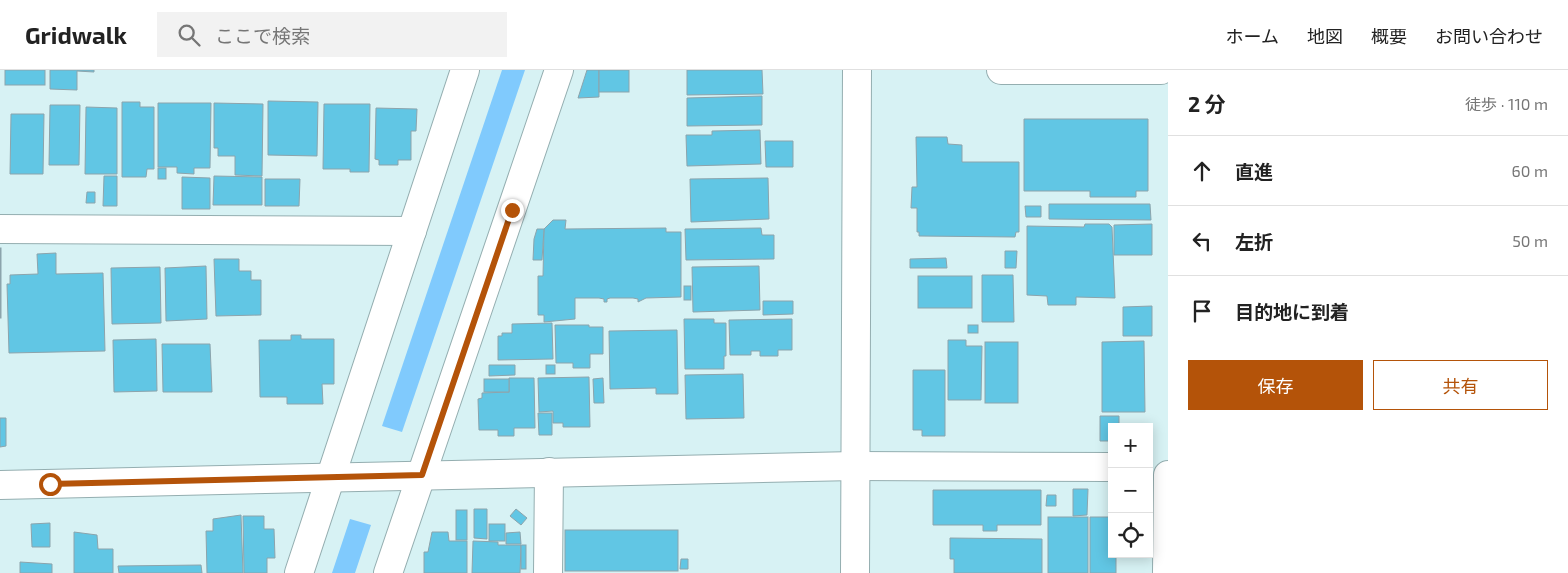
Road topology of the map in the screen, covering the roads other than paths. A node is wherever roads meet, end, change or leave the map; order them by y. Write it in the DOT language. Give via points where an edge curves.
graph roads {
  1 [pos="465,70"];
  2 [pos="559,70"];
  3 [pos="857,70"];
  4 [pos="1002,70"];
  5 [pos="1161,70"];
  6 [pos="0,229"];
  7 [pos="412,231"];
  8 [pos="855,466"];
  9 [pos="1108,467"];
  10 [pos="1153,467"];
  11 [pos="1168,467"];
  12 [pos="549,472"];
  13 [pos="1168,474"];
  14 [pos="422,475"];
  15 [pos="331,477"];
  16 [pos="0,485"];
  17 [pos="299,573"];
  18 [pos="388,573"];
  19 [pos="548,573"];
  20 [pos="855,573"];
  21 [pos="1167,573"];
  1 -- 7 [label="street"];
  2 -- 14 [label="street"];
  3 -- 8 [label="street"];
  4 -- 5 [label="street"];
  6 -- 7 [label="street"];
  7 -- 15 [label="street"];
  8 -- 9 [label="street"];
  8 -- 12 [label="street"];
  8 -- 20 [label="street"];
  10 -- 11 [label="street"];
  12 -- 14 [label="street"];
  12 -- 19 [label="street"];
  13 -- 21 [label="street"];
  14 -- 15 [label="street"];
  14 -- 18 [label="street"];
  15 -- 16 [label="street"];
  15 -- 17 [label="street"];
}
